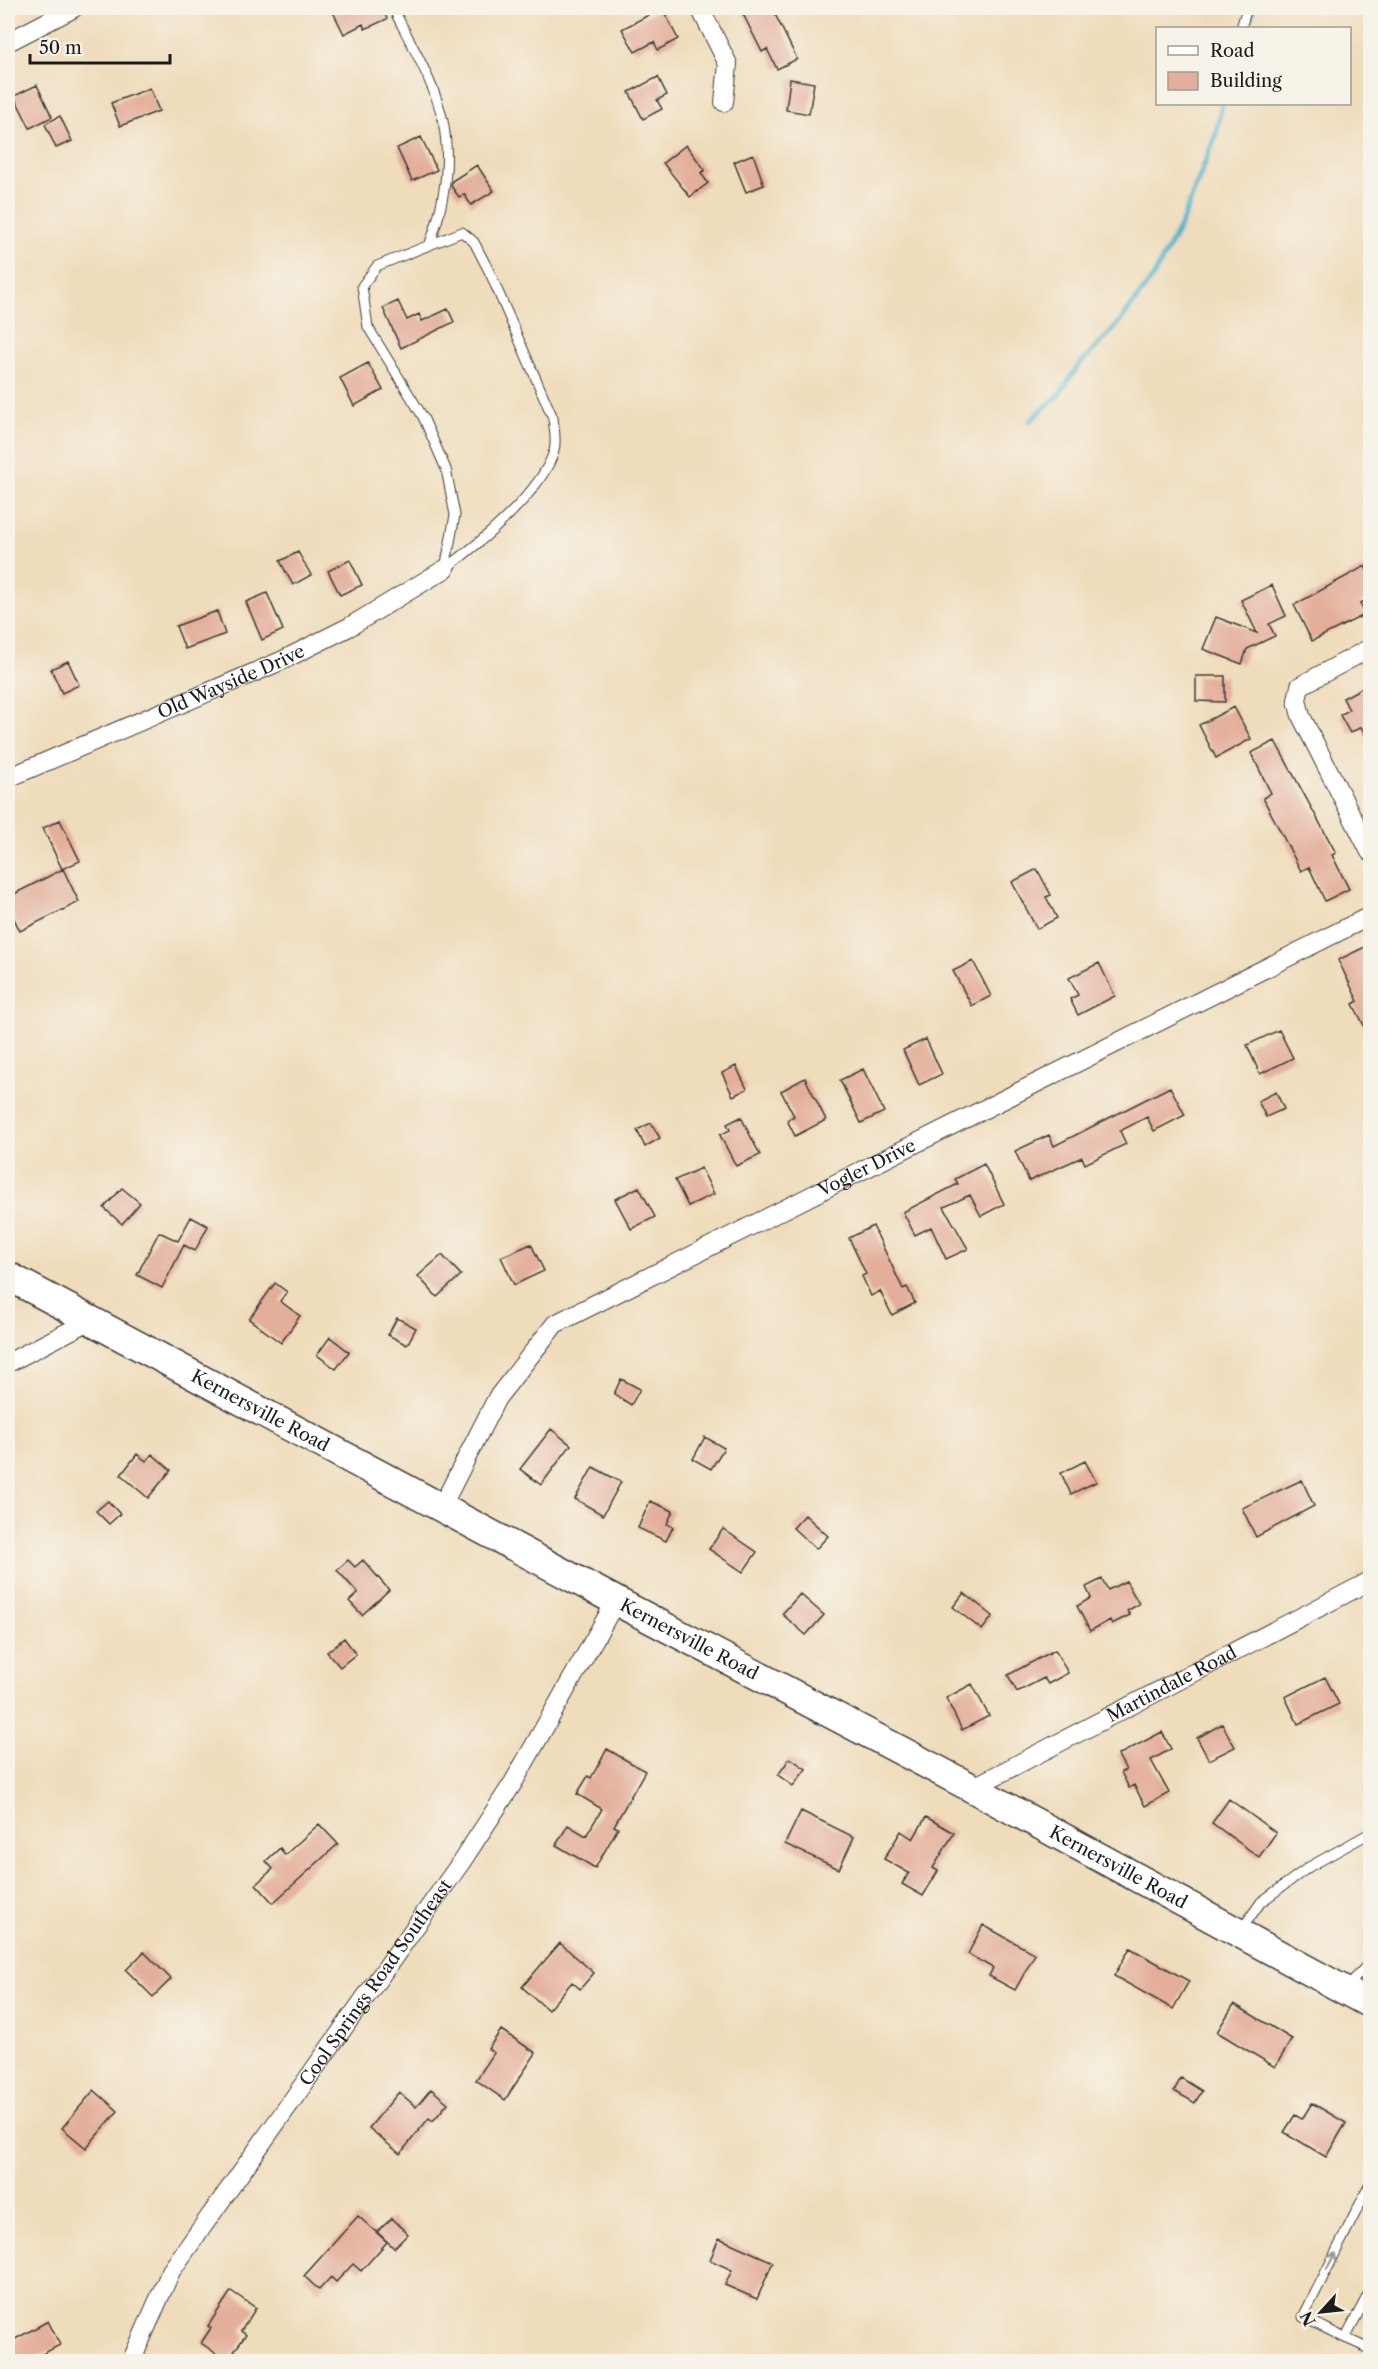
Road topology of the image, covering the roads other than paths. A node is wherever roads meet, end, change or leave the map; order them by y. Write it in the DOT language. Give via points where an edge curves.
graph roads {
  1 [pos="74,8"];
  2 [pos="393,8"];
  3 [pos="700,8"];
  4 [pos="1247,8"];
  5 [pos="1241,27"];
  6 [pos="8,42"];
  7 [pos="724,102"];
  8 [pos="430,243"];
  9 [pos="445,569"];
  10 [pos="1371,648"];
  11 [pos="8,778"];
  12 [pos="1371,852"];
  13 [pos="1371,916"];
  14 [pos="8,1276"];
  15 [pos="91,1320"];
  16 [pos="8,1363"];
  17 [pos="442,1506"];
  18 [pos="1371,1581"];
  19 [pos="616,1601"];
  20 [pos="972,1788"];
  21 [pos="1371,1833"];
  22 [pos="1239,1932"];
  23 [pos="1371,1962"];
  24 [pos="1344,1990"];
  25 [pos="1371,2004"];
  26 [pos="1371,2184"];
  27 [pos="1371,2291"];
  28 [pos="1345,2338"];
  29 [pos="1371,2349"];
  30 [pos="135,2360"];
  1 -- 6 [label="street"];
  2 -- 8 [label="lane" via="443,120 446,152 442,209"];
  3 -- 7 [label="street" via="728,64"];
  4 -- 5 [label="lane"];
  8 -- 9 [label="lane" via="377,266 362,286 368,327 423,417 446,469 455,515"];
  8 -- 9 [label="lane" via="462,232 474,242 553,418 555,436 554,452 535,484 495,529"];
  9 -- 11 [label="street, Old Wayside Drive" via="349,627 281,661"];
  10 -- 12 [label="street" via="1300,686 1297,700 1300,716"];
  13 -- 17 [label="street, Vogler Drive" via="555,1324 497,1398"];
  14 -- 15 [label="main road, Kernersville Road"];
  15 -- 16 [label="street"];
  15 -- 17 [label="main road, Kernersville Road"];
  17 -- 19 [label="main road, Kernersville Road"];
  18 -- 20 [label="street, Martindale Road"];
  19 -- 20 [label="main road, Kernersville Road"];
  19 -- 30 [label="street, Cool Springs Road Southeast" via="513,1783 462,1861 171,2271"];
  20 -- 22 [label="main road, Kernersville Road"];
  21 -- 22 [label="lane" via="1309,1867 1261,1902"];
  22 -- 24 [label="main road, Kernersville Road"];
  23 -- 24 [label="lane"];
  24 -- 25 [label="main road, Kernersville Road"];
  28 -- 26 [label="lane, one-way" via="1303,2317"];
  27 -- 28 [label="lane"];
  28 -- 29 [label="lane"];
}
